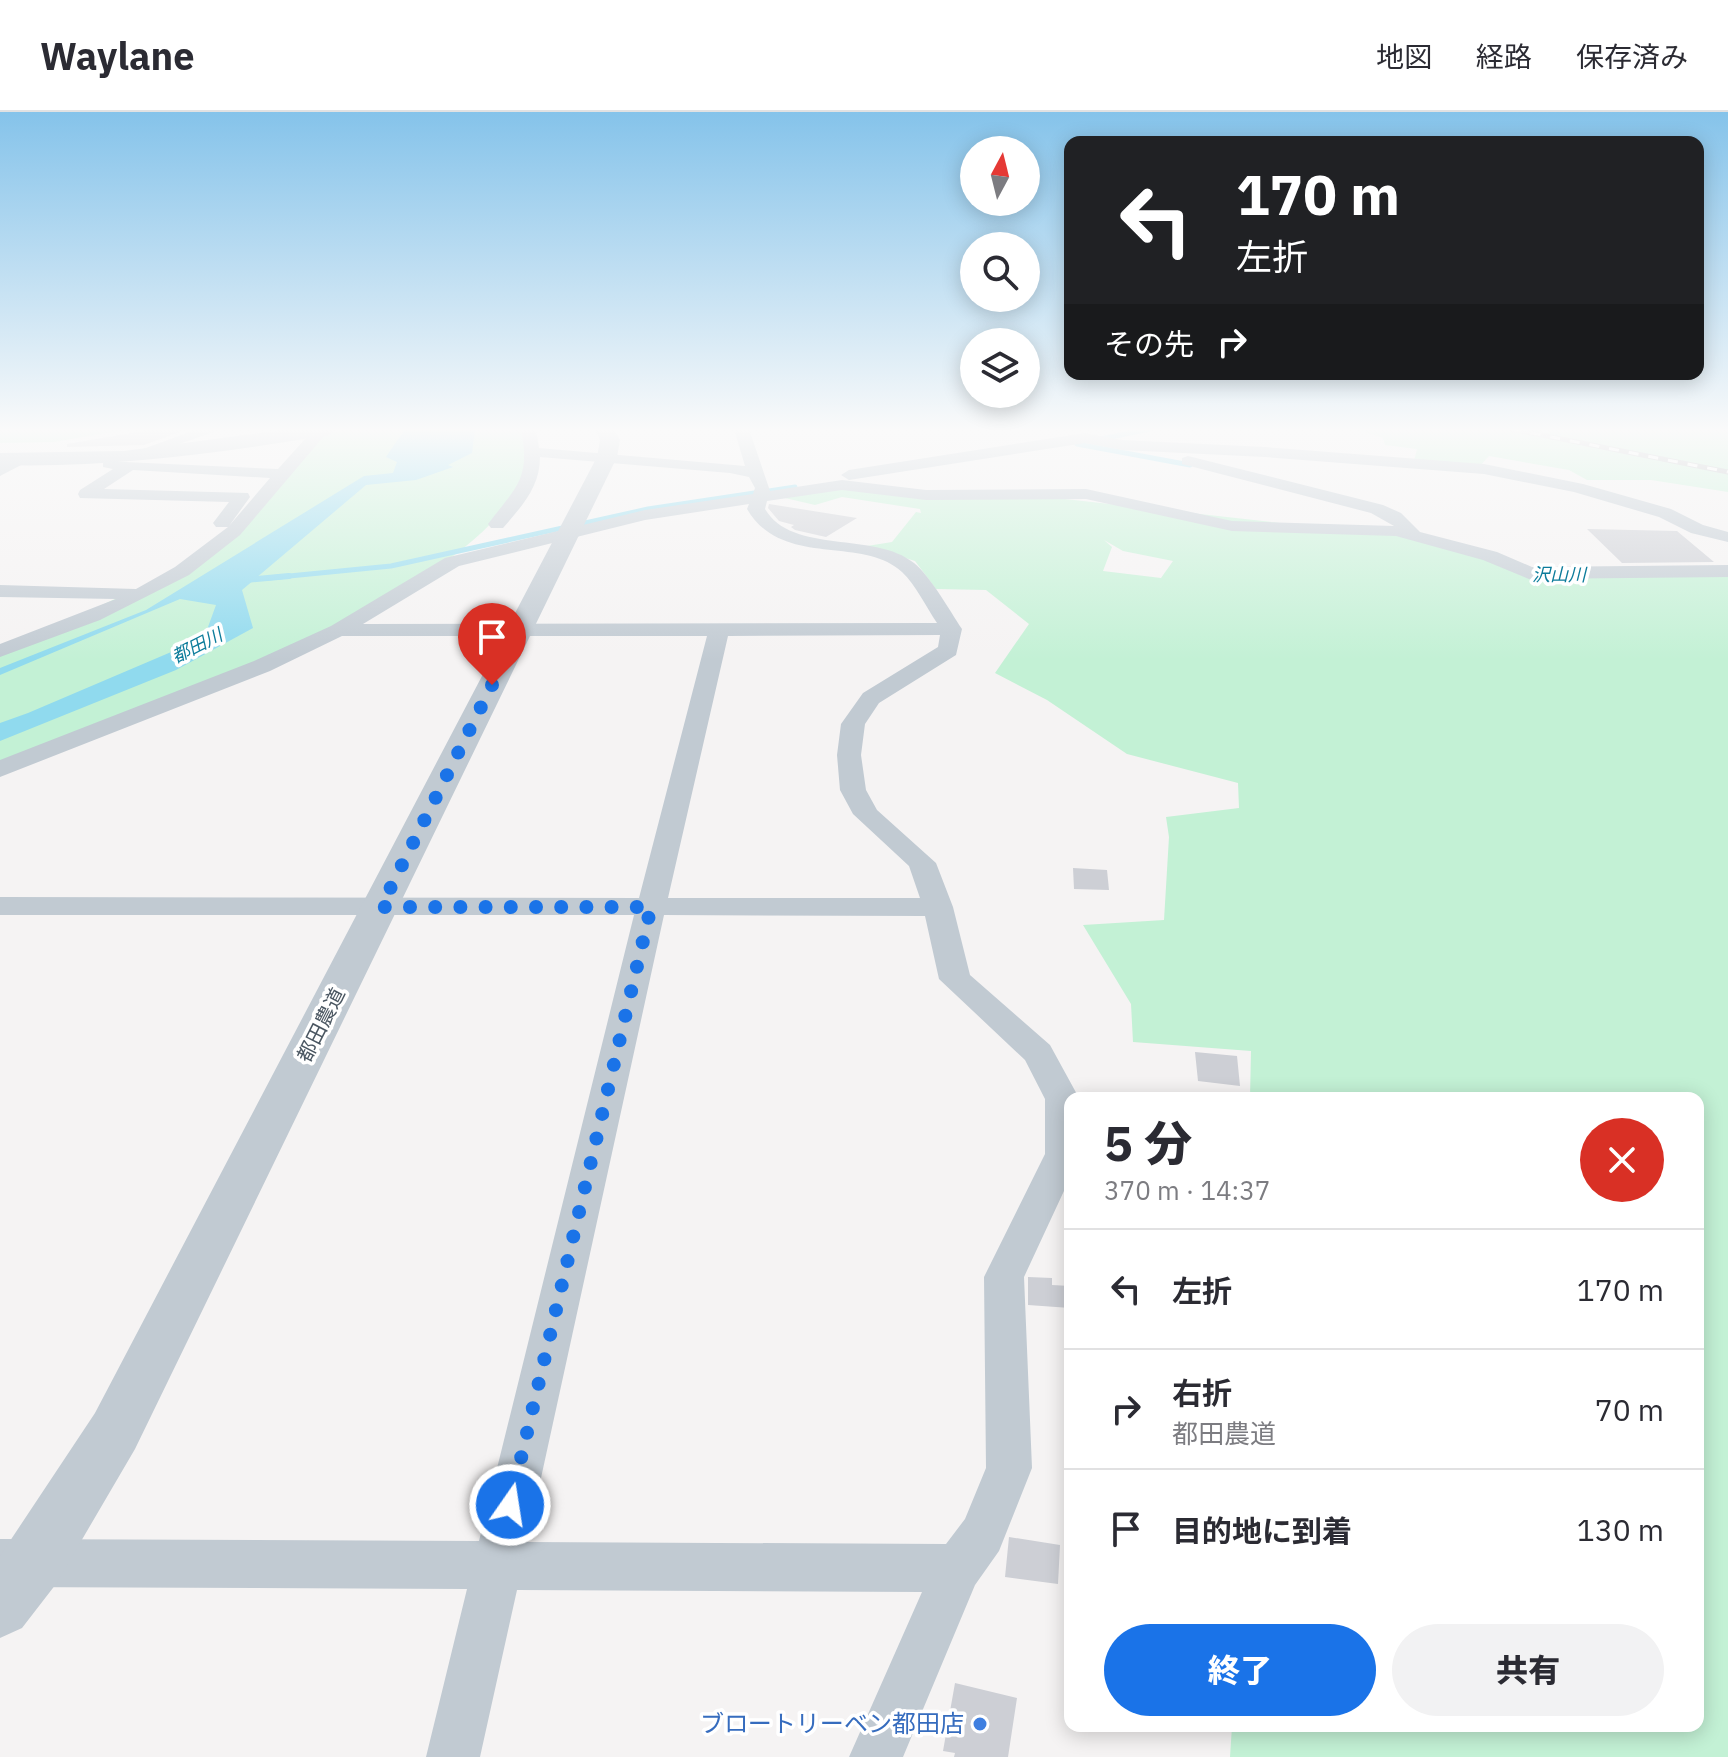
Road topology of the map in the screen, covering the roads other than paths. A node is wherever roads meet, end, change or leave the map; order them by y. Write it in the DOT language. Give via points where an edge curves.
graph roads {
  1 [pos="235,506"];
  2 [pos="256,506"];
  3 [pos="514,506"];
  4 [pos="582,506"];
  5 [pos="684,506"];
  6 [pos="756,506"];
  7 [pos="1143,506"];
  8 [pos="1364,506"];
  9 [pos="1640,506"];
  10 [pos="497,524"];
  11 [pos="571,527"];
  12 [pos="1408,534"];
  13 [pos="1728,537"];
  14 [pos="189,567"];
  15 [pos="1728,571"];
  16 [pos="0,591"];
  17 [pos="141,593"];
  18 [pos="519,629"];
  19 [pos="719,629"];
  20 [pos="952,629"];
  21 [pos="338,630"];
  22 [pos="0,651"];
  23 [pos="0,769"];
  24 [pos="0,906"];
  25 [pos="381,907"];
  26 [pos="651,907"];
  27 [pos="938,907"];
  28 [pos="17,1563"];
  29 [pos="496,1564"];
  30 [pos="958,1568"];
  31 [pos="0,1606"];
  32 [pos="453,1757"];
  33 [pos="876,1757"];
  1 -- 14 [label="street"];
  2 -- 14 [label="street" via="237,529"];
  3 -- 10 [label="street"];
  4 -- 11 [label="street, 都田農道"];
  5 -- 11 [label="street"];
  6 -- 20 [label="street" via="758,517 776,531 877,553 909,568"];
  7 -- 12 [label="street" via="1232,526"];
  8 -- 12 [label="street" via="1395,517"];
  9 -- 13 [label="street"];
  11 -- 18 [label="street, 都田農道"];
  11 -- 21 [label="street" via="452,562"];
  12 -- 15 [label="street" via="1490,556 1529,573"];
  14 -- 17 [label="street"];
  16 -- 17 [label="street"];
  17 -- 22 [label="street"];
  18 -- 19 [label="street"];
  18 -- 21 [label="street"];
  18 -- 25 [label="street, 都田農道"];
  19 -- 20 [label="street"];
  19 -- 26 [label="street"];
  20 -- 27 [label="street" via="948,650 871,698 853,724 849,755 853,790 866,814 922,863"];
  21 -- 23 [label="street" via="198,692"];
  24 -- 25 [label="street"];
  25 -- 26 [label="street"];
  25 -- 28 [label="street, 都田農道" via="115,1431"];
  26 -- 27 [label="street"];
  26 -- 29 [label="street"];
  27 -- 30 [label="street" via="955,979 1038,1053 1062,1099 1063,1154 1004,1277 1009,1468 982,1535"];
  28 -- 29 [label="street"];
  28 -- 31 [label="street, 都田農道"];
  29 -- 30 [label="street"];
  29 -- 32 [label="street"];
  30 -- 33 [label="street"];
}
